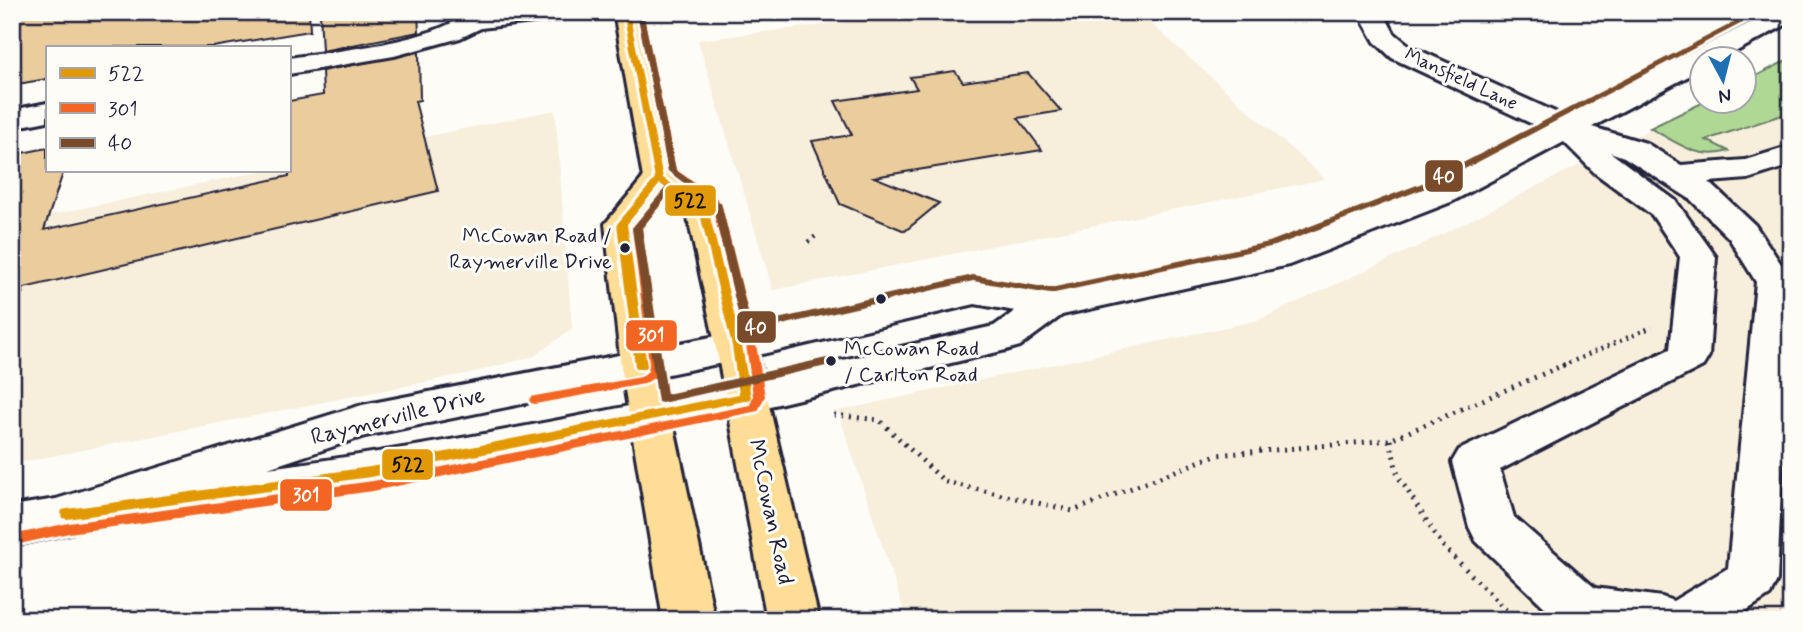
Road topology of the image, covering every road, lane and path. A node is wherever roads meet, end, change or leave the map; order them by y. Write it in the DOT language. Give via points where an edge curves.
graph roads {
  1 [pos="559,12"];
  2 [pos="626,12"];
  3 [pos="1370,12"];
  4 [pos="1791,12"];
  5 [pos="481,17"];
  6 [pos="290,66"];
  7 [pos="46,112"];
  8 [pos="12,119"];
  9 [pos="1567,129"];
  10 [pos="1791,155"];
  11 [pos="1679,175"];
  12 [pos="659,179"];
  13 [pos="817,235"];
  14 [pos="808,242"];
  15 [pos="1050,305"];
  16 [pos="1664,322"];
  17 [pos="737,346"];
  18 [pos="642,366"];
  19 [pos="745,397"];
  20 [pos="830,415"];
  21 [pos="651,416"];
  22 [pos="1390,440"];
  23 [pos="67,514"];
  24 [pos="12,526"];
  25 [pos="689,620"];
  26 [pos="793,620"];
  27 [pos="1523,620"];
  28 [pos="1662,620"];
  29 [pos="1687,620"];
  1 -- 5 [label="street"];
  2 -- 12 [label="main road"];
  3 -- 9 [label="street, Mansfield Lane" via="1384,37 1401,52"];
  4 -- 9 [label="street"];
  5 -- 6 [label="street" via="455,31 414,42"];
  7 -- 8 [label="street"];
  9 -- 11 [label="street" via="1635,150"];
  9 -- 15 [label="street" via="1439,195 1276,257"];
  9 -- 28 [label="street" via="1606,166 1664,208 1698,257 1689,356 1475,462 1493,527 1582,609"];
  10 -- 11 [label="street" via="1748,169"];
  11 -- 29 [label="street" via="1743,232 1774,282 1752,580"];
  12 -- 17 [label="main road, McCowan Road" via="703,209"];
  12 -- 18 [label="main road" via="622,224"];
  13 -- 14 [label="path"];
  15 -- 17 [label="street, Raymerville Drive" via="975,292"];
  15 -- 19 [label="street, Raymerville Drive" via="1006,337"];
  16 -- 22 [label="path"];
  17 -- 18 [label="street, Raymerville Drive"];
  17 -- 19 [label="main road, McCowan Road"];
  18 -- 21 [label="main road"];
  18 -- 23 [label="street, Raymerville Drive" via="362,421"];
  19 -- 21 [label="street, Raymerville Drive"];
  19 -- 26 [label="main road, McCowan Road"];
  20 -- 22 [label="path" via="879,420 945,482 1073,511 1216,455"];
  21 -- 23 [label="street, Raymerville Drive" via="370,472"];
  21 -- 25 [label="main road"];
  22 -- 27 [label="path" via="1398,476 1443,546 1505,609"];
  23 -- 24 [label="street, Raymerville Drive"];
}
